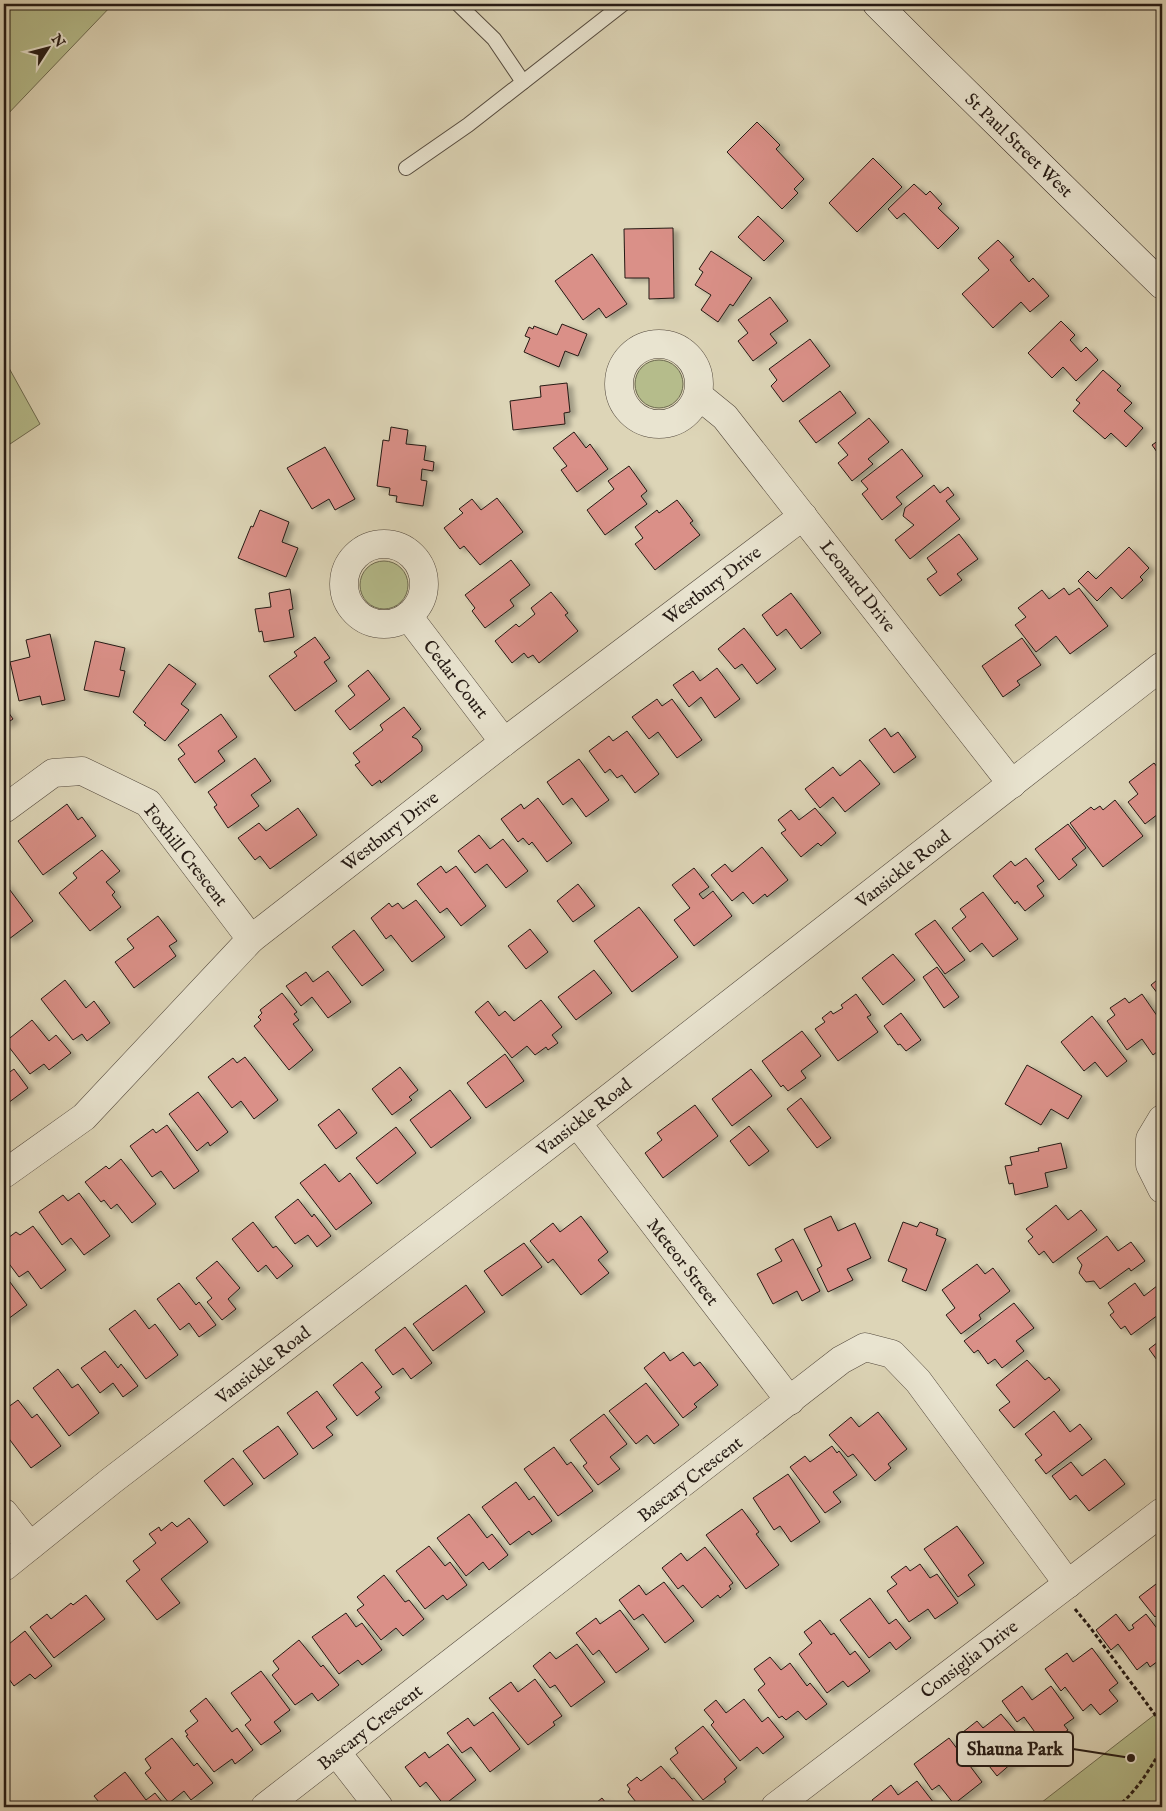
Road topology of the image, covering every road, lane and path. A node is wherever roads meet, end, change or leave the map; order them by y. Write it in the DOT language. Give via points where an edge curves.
graph roads {
  1 [pos="458,4"];
  2 [pos="623,4"];
  3 [pos="877,4"];
  4 [pos="523,82"];
  5 [pos="406,168"];
  6 [pos="1162,285"];
  7 [pos="698,395"];
  8 [pos="803,516"];
  9 [pos="408,616"];
  10 [pos="1162,666"];
  11 [pos="504,742"];
  12 [pos="1012,784"];
  13 [pos="4,809"];
  14 [pos="251,939"];
  15 [pos="1162,1118"];
  16 [pos="576,1123"];
  17 [pos="4,1174"];
  18 [pos="1162,1189"];
  19 [pos="790,1401"];
  20 [pos="1162,1512"];
  21 [pos="4,1513"];
  22 [pos="30,1546"];
  23 [pos="4,1566"];
  24 [pos="1063,1587"];
  25 [pos="1162,1724"];
  26 [pos="1162,1749"];
  27 [pos="337,1753"];
  28 [pos="265,1807"];
  29 [pos="379,1807"];
  30 [pos="775,1807"];
  31 [pos="1117,1807"];
  1 -- 4 [label="lane" via="494,39"];
  2 -- 4 [label="lane"];
  3 -- 6 [label="street, St Paul Street West"];
  4 -- 5 [label="lane"];
  7 -- 8 [label="street, Leonard Drive" via="725,418"];
  8 -- 11 [label="street, Westbury Drive"];
  8 -- 12 [label="street, Leonard Drive"];
  9 -- 11 [label="street, Cedar Court"];
  10 -- 12 [label="street, Vansickle Road"];
  11 -- 14 [label="street, Westbury Drive"];
  12 -- 16 [label="street, Vansickle Road"];
  13 -- 14 [label="street, Foxhill Crescent" via="53,773 82,771 148,803"];
  14 -- 17 [label="street, Westbury Drive" via="84,1117"];
  15 -- 18 [label="street" via="1150,1139 1150,1165"];
  16 -- 19 [label="street, Meteor Street"];
  16 -- 22 [label="street, Vansickle Road"];
  19 -- 24 [label="street, Bascary Crescent" via="841,1360 865,1347 892,1354 918,1381"];
  19 -- 27 [label="street, Bascary Crescent"];
  20 -- 24 [label="street, Consiglia Drive"];
  21 -- 22 [label="street"];
  22 -- 23 [label="street, Vansickle Road"];
  24 -- 25 [label="path"];
  24 -- 30 [label="street, Consiglia Drive"];
  26 -- 31 [label="path" via="1146,1777"];
  27 -- 28 [label="street, Bascary Crescent"];
  27 -- 29 [label="street"];
}
